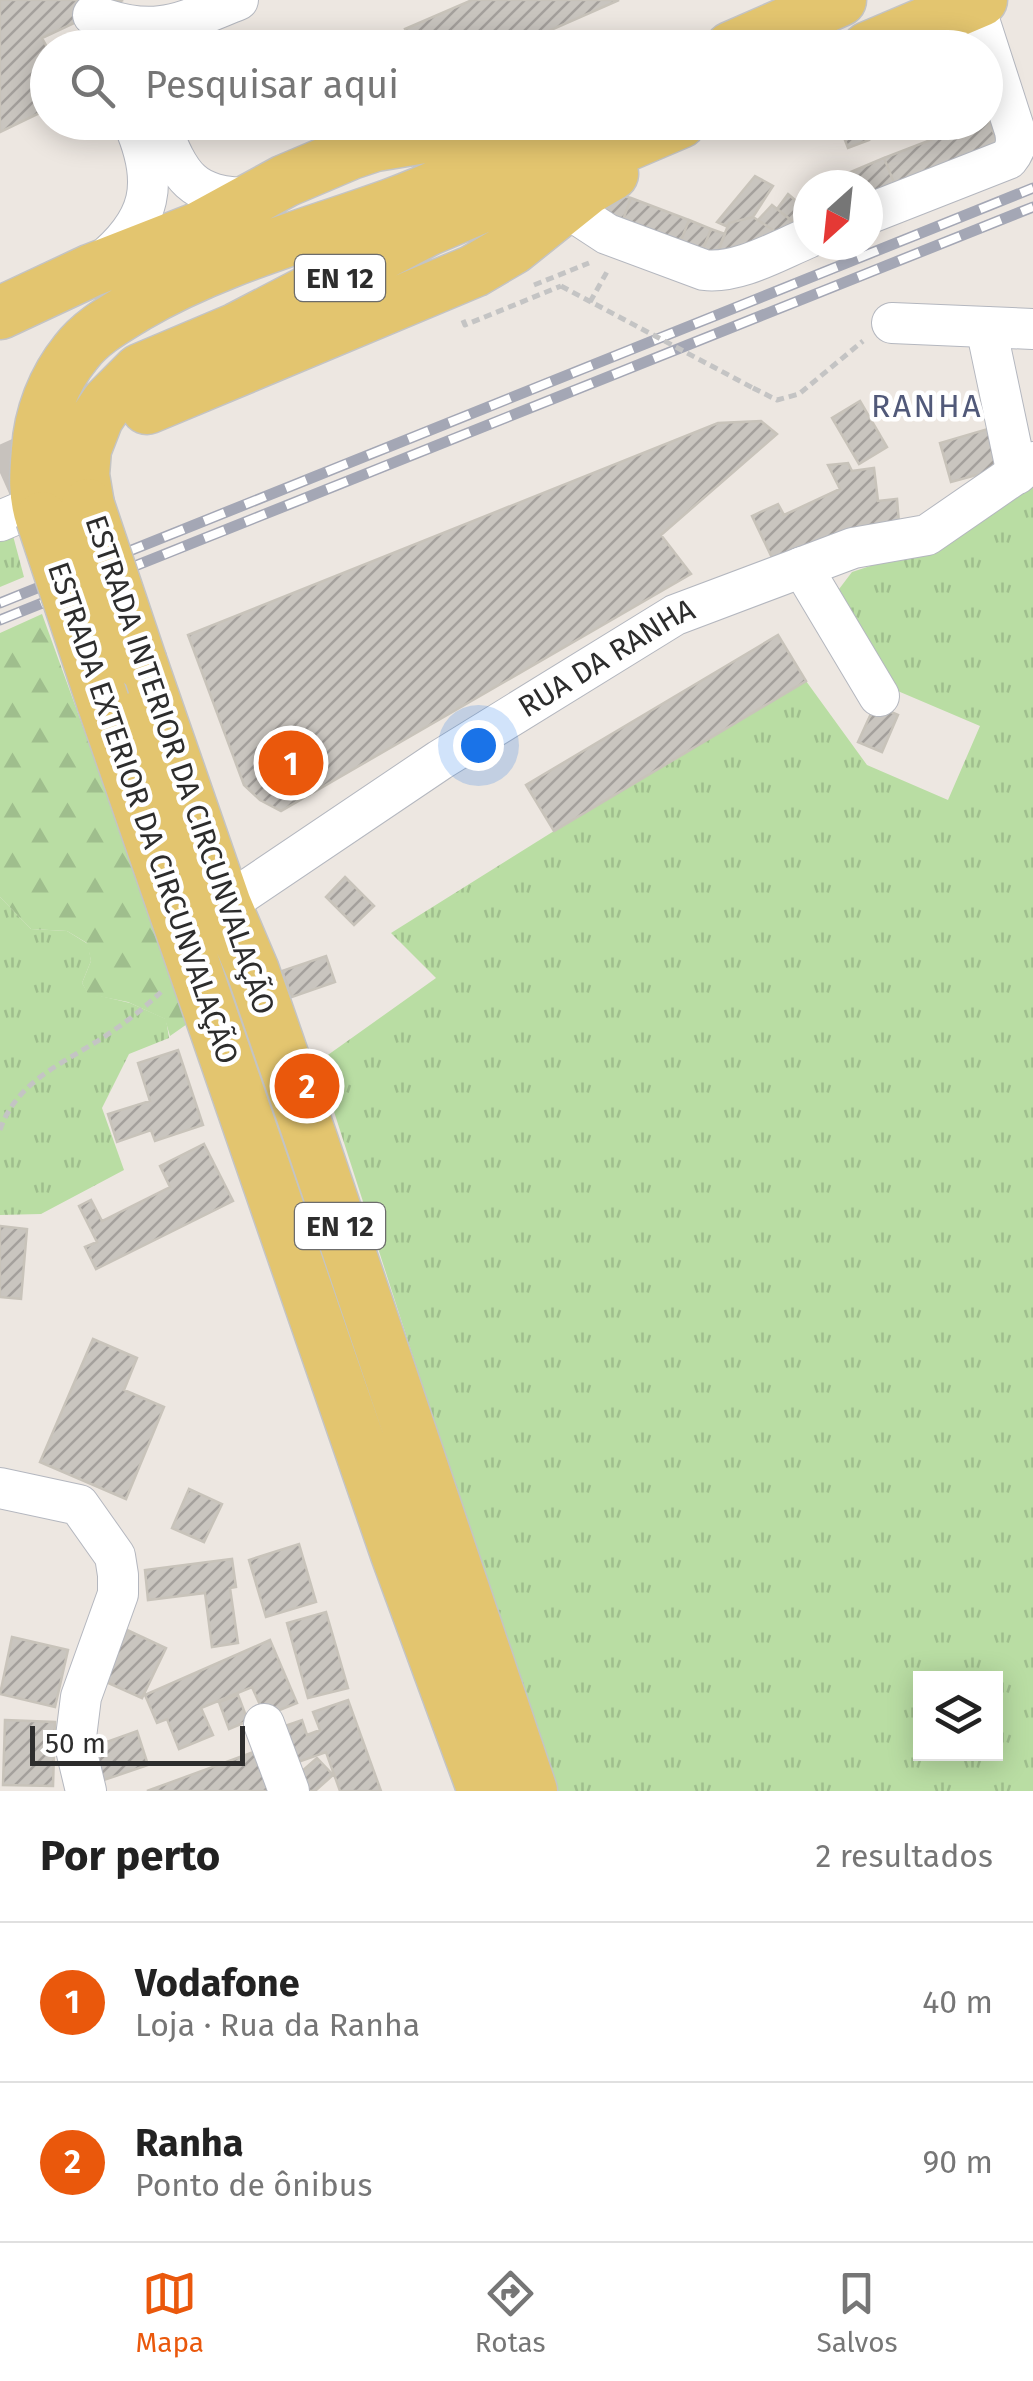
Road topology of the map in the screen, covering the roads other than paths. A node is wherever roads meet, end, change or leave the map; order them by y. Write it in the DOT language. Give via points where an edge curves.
graph roads {
  1 [pos="840,0"];
  2 [pos="236,1"];
  3 [pos="977,2"];
  4 [pos="105,30"];
  5 [pos="141,30"];
  6 [pos="177,30"];
  7 [pos="772,30"];
  8 [pos="911,30"];
  9 [pos="985,30"];
  10 [pos="1003,90"];
  11 [pos="139,140"];
  12 [pos="165,140"];
  13 [pos="406,140"];
  14 [pos="532,140"];
  15 [pos="638,140"];
  16 [pos="669,140"];
  17 [pos="254,198"];
  18 [pos="576,198"];
  19 [pos="883,208"];
  20 [pos="793,244"];
  21 [pos="92,270"];
  22 [pos="0,313"];
  23 [pos="892,323"];
  24 [pos="986,327"];
  25 [pos="1033,329"];
  26 [pos="147,408"];
  27 [pos="1025,468"];
  28 [pos="34,506"];
  29 [pos="802,567"];
  30 [pos="879,696"];
  31 [pos="225,905"];
  32 [pos="0,1488"];
  33 [pos="264,1724"];
  34 [pos="86,1791"];
  35 [pos="289,1791"];
  36 [pos="484,1791"];
  37 [pos="531,1791"];
  1 -- 7 [label="main road"];
  2 -- 6 [label="street"];
  3 -- 8 [label="main road"];
  3 -- 9 [label="street"];
  4 -- 5 [label="street"];
  10 -- 19 [label="street" via="1017,142 1008,159"];
  11 -- 21 [label="street" via="150,172 142,214 123,245"];
  12 -- 17 [label="street" via="189,182 213,195"];
  13 -- 17 [label="main road" via="375,145"];
  14 -- 28 [label="main road, ESTRADA EXTERIOR DA CIRCUNVALAÇÃO / EN 12" via="394,204 206,270 97,330 59,379 41,424"];
  15 -- 28 [label="main road, ESTRADA INTERIOR DA CIRCUNVALAÇÃO / EN 12" via="427,230 237,329 140,370 97,418 83,475"];
  16 -- 18 [label="main road"];
  17 -- 21 [label="main road" via="197,229"];
  18 -- 20 [label="street" via="578,215 607,234 704,270 738,266"];
  18 -- 26 [label="main road" via="474,271"];
  21 -- 22 [label="main road"];
  23 -- 24 [label="street"];
  24 -- 25 [label="street"];
  24 -- 27 [label="street, RUA DA RANHA"];
  27 -- 29 [label="street, RUA DA RANHA" via="928,535 853,548"];
  28 -- 31 [label="main road, ESTRADA INTERIOR DA CIRCUNVALAÇÃO / EN 12, bridge" via="141,664"];
  28 -- 36 [label="main road, ESTRADA EXTERIOR DA CIRCUNVALAÇÃO / EN 12, bridge"];
  29 -- 30 [label="street"];
  29 -- 31 [label="street, RUA DA RANHA" via="676,615 440,760"];
  31 -- 37 [label="main road, ESTRADA INTERIOR DA CIRCUNVALAÇÃO / EN 12"];
  32 -- 34 [label="street" via="79,1505 115,1556 118,1594 82,1697 75,1745"];
  33 -- 35 [label="street"];
}
